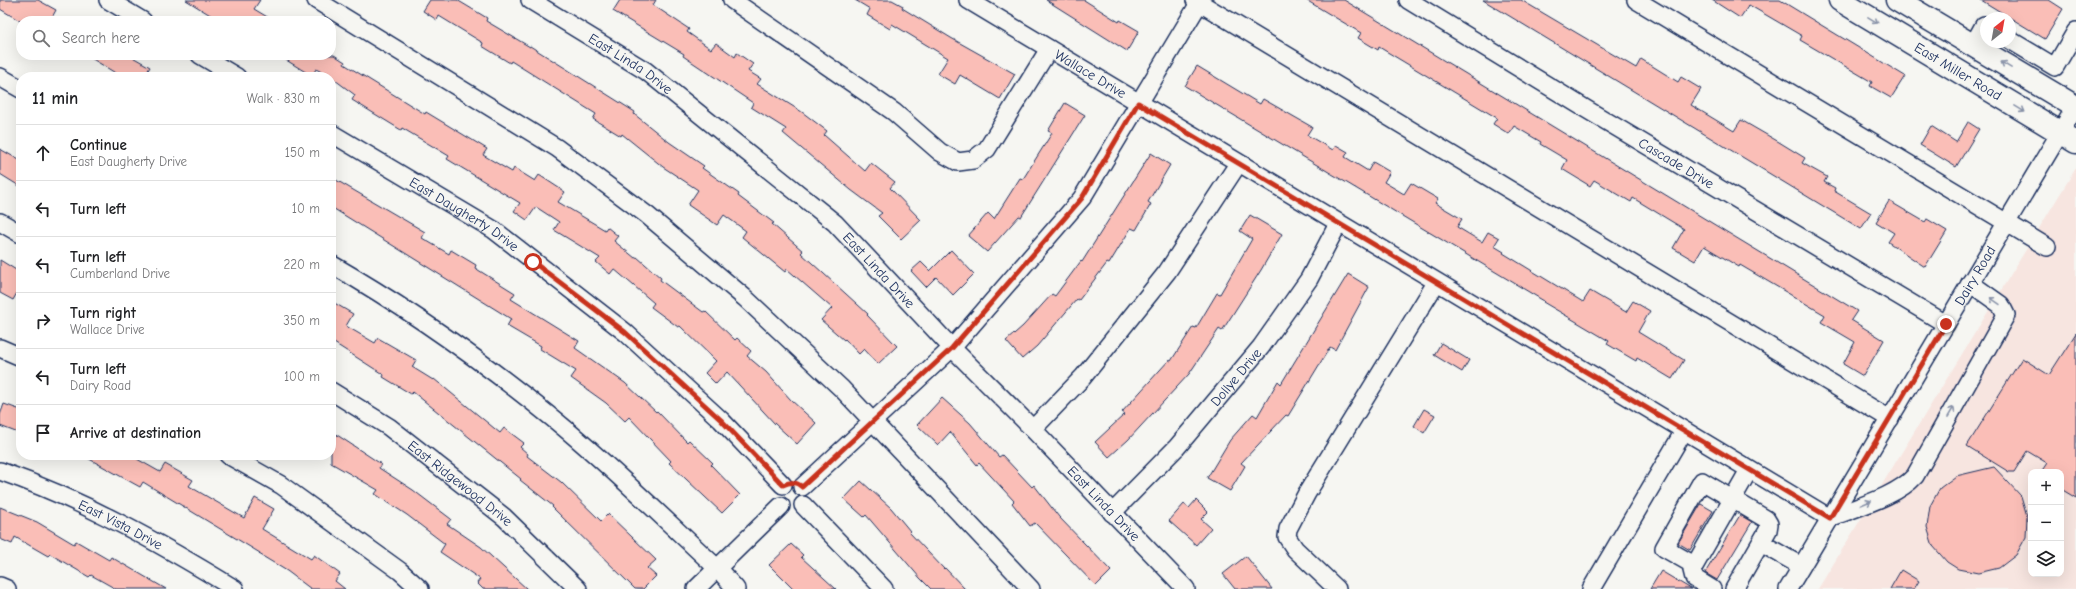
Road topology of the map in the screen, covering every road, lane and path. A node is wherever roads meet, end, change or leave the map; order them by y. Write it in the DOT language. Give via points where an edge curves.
graph roads {
  1 [pos="108,0"];
  2 [pos="316,0"];
  3 [pos="530,0"];
  4 [pos="732,0"];
  5 [pos="968,0"];
  6 [pos="1408,0"];
  7 [pos="1636,0"];
  8 [pos="1840,0"];
  9 [pos="1897,0"];
  10 [pos="1198,1"];
  11 [pos="135,16"];
  12 [pos="2076,31"];
  13 [pos="1980,32"];
  14 [pos="2016,44"];
  15 [pos="1972,45"];
  16 [pos="1049,49"];
  17 [pos="208,60"];
  18 [pos="229,72"];
  19 [pos="0,77"];
  20 [pos="16,86"];
  21 [pos="1138,103"];
  22 [pos="2076,106"];
  23 [pos="336,136"];
  24 [pos="2068,137"];
  25 [pos="1238,164"];
  26 [pos="0,222"];
  27 [pos="2006,223"];
  28 [pos="1338,224"];
  29 [pos="16,231"];
  30 [pos="2047,247"];
  31 [pos="336,267"];
  32 [pos="1436,282"];
  33 [pos="1970,284"];
  34 [pos="1946,324"];
  35 [pos="0,348"];
  36 [pos="952,348"];
  37 [pos="16,355"];
  38 [pos="336,394"];
  39 [pos="1890,419"];
  40 [pos="872,422"];
  41 [pos="1033,429"];
  42 [pos="1684,431"];
  43 [pos="237,460"];
  44 [pos="1749,470"];
  45 [pos="0,471"];
  46 [pos="783,485"];
  47 [pos="802,487"];
  48 [pos="1732,499"];
  49 [pos="803,505"];
  50 [pos="781,506"];
  51 [pos="1112,513"];
  52 [pos="1830,518"];
  53 [pos="1761,543"];
  54 [pos="1694,565"];
  55 [pos="1802,566"];
  56 [pos="717,568"];
  57 [pos="0,586"];
  58 [pos="1740,587"];
  59 [pos="7,589"];
  60 [pos="235,589"];
  61 [pos="420,589"];
  62 [pos="578,589"];
  63 [pos="696,589"];
  64 [pos="736,589"];
  65 [pos="884,589"];
  66 [pos="1031,589"];
  67 [pos="1186,589"];
  68 [pos="1337,589"];
  69 [pos="1591,589"];
  70 [pos="1712,589"];
  71 [pos="1788,589"];
  1 -- 11 [label="street"];
  2 -- 40 [label="street" via="556,148 647,215 745,298 842,389"];
  3 -- 36 [label="street, East Linda Drive" via="646,71 835,223"];
  4 -- 16 [label="street" via="894,112 940,152 958,162 973,160 987,149"];
  5 -- 16 [label="street, Wallace Drive"];
  6 -- 34 [label="street, Cascade Drive"];
  7 -- 27 [label="street"];
  8 -- 24 [label="main road, East Miller Road, one-way"];
  9 -- 15 [label="main road"];
  10 -- 21 [label="street"];
  10 -- 39 [label="street"];
  12 -- 14 [label="street" via="2055,67"];
  13 -- 15 [label="street"];
  22 -- 15 [label="main road, one-way"];
  16 -- 21 [label="street, Wallace Drive"];
  17 -- 18 [label="street"];
  19 -- 20 [label="street"];
  21 -- 25 [label="street, Wallace Drive"];
  21 -- 36 [label="street" via="1082,198"];
  22 -- 24 [label="street, Dairy Road"];
  23 -- 46 [label="street, East Daugherty Drive" via="494,230 625,332 721,420"];
  24 -- 27 [label="street, Dairy Road"];
  25 -- 28 [label="street, Wallace Drive"];
  25 -- 41 [label="street" via="1167,272 1083,377"];
  26 -- 29 [label="street"];
  27 -- 30 [label="street"];
  27 -- 33 [label="street, Dairy Road"];
  28 -- 32 [label="street, Wallace Drive"];
  28 -- 51 [label="street, Dollye Drive" via="1309,279 1261,347 1177,447"];
  31 -- 56 [label="street" via="380,292 459,345 545,412"];
  32 -- 42 [label="street, Wallace Drive"];
  32 -- 68 [label="street" via="1307,493 1288,529 1287,536 1295,549"];
  33 -- 34 [label="street, Dairy Road"];
  52 -- 33 [label="street, one-way" via="1892,492 1915,476 2006,315 2001,305"];
  34 -- 39 [label="street, Dairy Road"];
  35 -- 37 [label="street"];
  36 -- 40 [label="street"];
  36 -- 41 [label="street, East Linda Drive"];
  38 -- 62 [label="street, East Ridgewood Drive" via="389,427 504,517"];
  39 -- 52 [label="street, Dairy Road"];
  40 -- 47 [label="street"];
  40 -- 66 [label="street"];
  41 -- 51 [label="street, East Linda Drive"];
  42 -- 44 [label="street, Wallace Drive"];
  42 -- 69 [label="street"];
  43 -- 61 [label="street" via="281,485 400,571"];
  44 -- 48 [label="street"];
  44 -- 52 [label="street, Wallace Drive"];
  45 -- 60 [label="street, East Vista Drive" via="35,483 115,520 167,547"];
  46 -- 47 [label="street" via="790,482"];
  46 -- 50 [label="street" via="777,496"];
  47 -- 49 [label="street" via="806,498"];
  48 -- 53 [label="street" via="1766,519 1769,524 1768,530"];
  48 -- 54 [label="street"];
  48 -- 54 [label="street" via="1702,481 1664,548"];
  49 -- 50 [label="street" via="794,511"];
  49 -- 65 [label="street"];
  50 -- 56 [label="street"];
  51 -- 67 [label="street, East Linda Drive"];
  52 -- 55 [label="street, Dairy Road"];
  53 -- 55 [label="street"];
  53 -- 58 [label="street"];
  54 -- 70 [label="street" via="1694,578"];
  55 -- 71 [label="street, Dairy Road"];
  56 -- 63 [label="street"];
  56 -- 64 [label="street"];
  57 -- 59 [label="street"];
}
